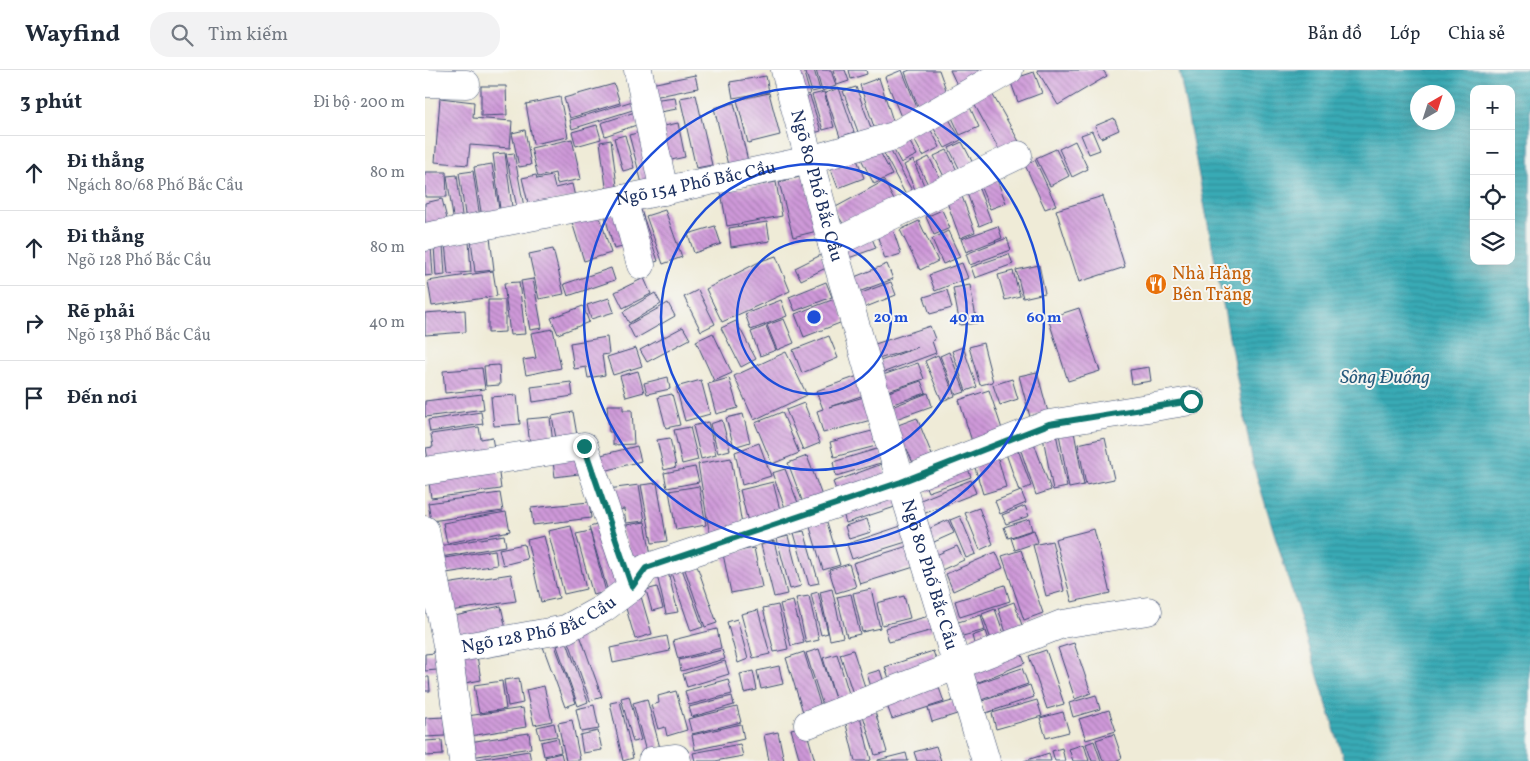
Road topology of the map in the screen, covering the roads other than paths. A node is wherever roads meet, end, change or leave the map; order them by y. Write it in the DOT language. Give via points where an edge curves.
graph roads {
  1 [pos="638,70"];
  2 [pos="785,70"];
  3 [pos="1009,70"];
  4 [pos="425,83"];
  5 [pos="466,84"];
  6 [pos="1018,155"];
  7 [pos="811,160"];
  8 [pos="665,191"];
  9 [pos="623,199"];
  10 [pos="425,237"];
  11 [pos="832,244"];
  12 [pos="641,265"];
  13 [pos="1191,401"];
  14 [pos="425,471"];
  15 [pos="901,482"];
  16 [pos="425,530"];
  17 [pos="632,587"];
  18 [pos="1148,611"];
  19 [pos="448,650"];
  20 [pos="957,665"];
  21 [pos="807,724"];
  22 [pos="463,761"];
  23 [pos="652,761"];
  24 [pos="677,761"];
  25 [pos="986,761"];
  1 -- 8 [label="street"];
  2 -- 7 [label="street, Ngõ 80 Phố Bắc Cầu"];
  3 -- 7 [label="street, Ngõ 154 Phố Bắc Cầu" via="894,136"];
  4 -- 5 [label="street"];
  6 -- 11 [label="street"];
  7 -- 8 [label="street, Ngõ 154 Phố Bắc Cầu"];
  7 -- 11 [label="street, Ngõ 80 Phố Bắc Cầu"];
  8 -- 9 [label="street, Ngõ 154 Phố Bắc Cầu"];
  9 -- 10 [label="street, Ngõ 154 Phố Bắc Cầu"];
  9 -- 12 [label="street"];
  11 -- 15 [label="street, Ngõ 80 Phố Bắc Cầu"];
  13 -- 15 [label="street, Ngõ 128 Phố Bắc Cầu" via="1049,424"];
  14 -- 17 [label="street" via="584,446"];
  15 -- 17 [label="street, Ngõ 128 Phố Bắc Cầu" via="646,568"];
  15 -- 20 [label="street, Ngõ 80 Phố Bắc Cầu"];
  16 -- 19 [label="street"];
  17 -- 19 [label="street, Ngõ 128 Phố Bắc Cầu" via="604,608 565,630"];
  18 -- 20 [label="street" via="1062,624"];
  19 -- 22 [label="street"];
  20 -- 21 [label="street"];
  20 -- 25 [label="street, Ngõ 80 Phố Bắc Cầu"];
  23 -- 24 [label="street" via="676,758"];
}
